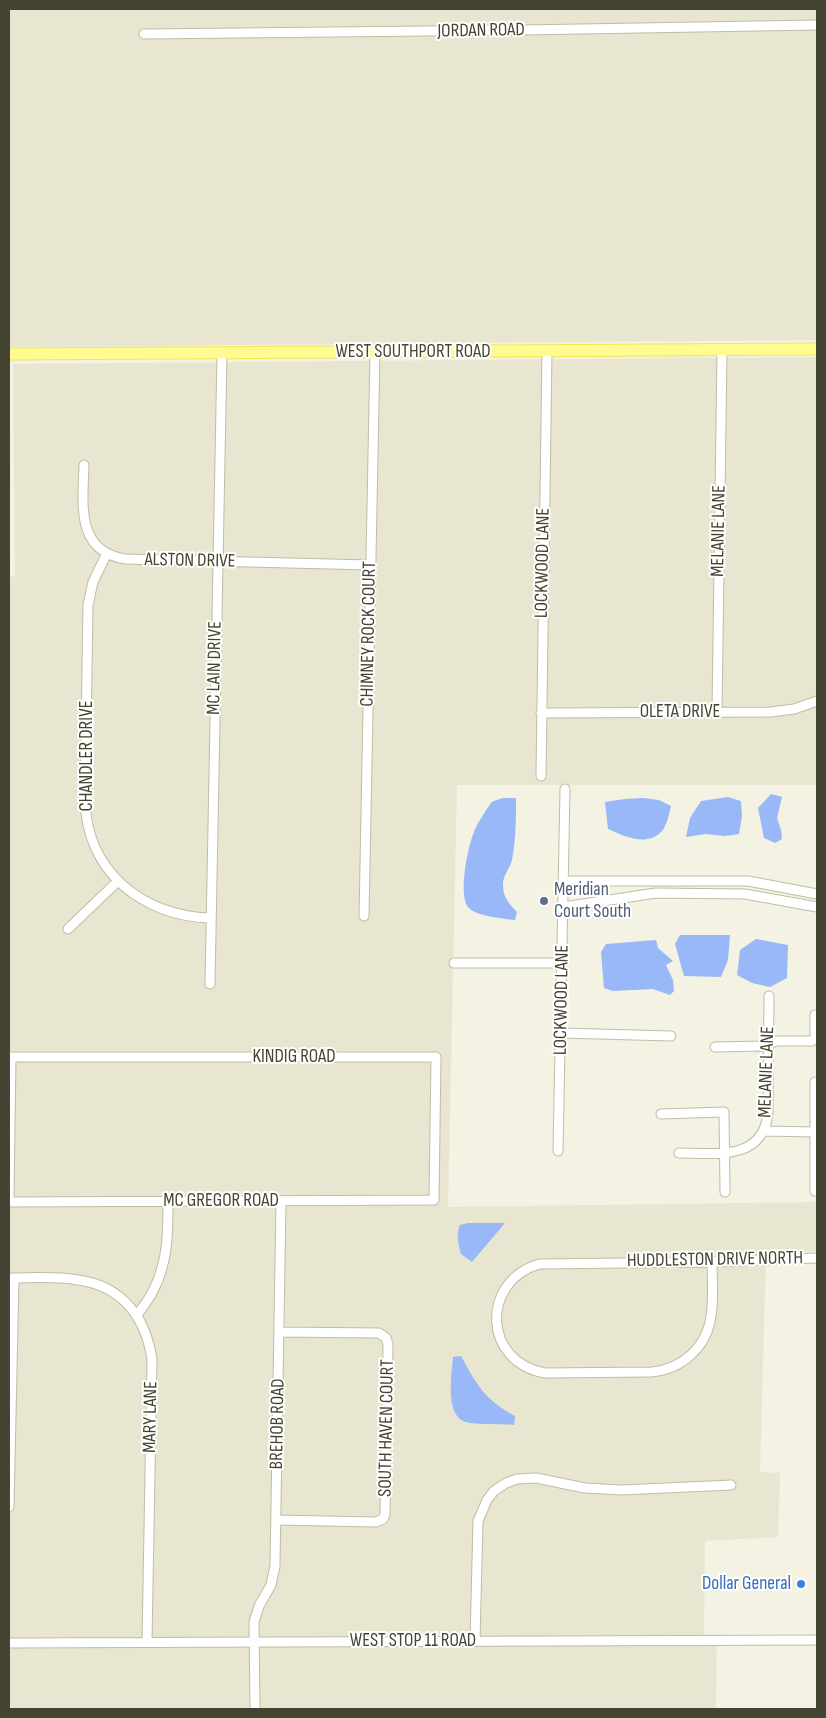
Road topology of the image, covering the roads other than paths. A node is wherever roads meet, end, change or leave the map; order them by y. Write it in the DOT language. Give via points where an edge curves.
graph roads {
  1 [pos="817,25"];
  2 [pos="144,34"];
  3 [pos="817,349"];
  4 [pos="722,350"];
  5 [pos="546,351"];
  6 [pos="375,352"];
  7 [pos="222,353"];
  8 [pos="9,354"];
  9 [pos="84,465"];
  10 [pos="108,553"];
  11 [pos="218,561"];
  12 [pos="370,565"];
  13 [pos="817,701"];
  14 [pos="717,712"];
  15 [pos="541,713"];
  16 [pos="541,776"];
  17 [pos="565,789"];
  18 [pos="118,881"];
  19 [pos="564,881"];
  20 [pos="817,894"];
  21 [pos="563,907"];
  22 [pos="817,907"];
  23 [pos="364,916"];
  24 [pos="210,918"];
  25 [pos="68,929"];
  26 [pos="454,963"];
  27 [pos="562,963"];
  28 [pos="210,984"];
  29 [pos="769,996"];
  30 [pos="815,1015"];
  31 [pos="561,1033"];
  32 [pos="671,1036"];
  33 [pos="768,1044"];
  34 [pos="716,1046"];
  35 [pos="10,1057"];
  36 [pos="815,1082"];
  37 [pos="661,1114"];
  38 [pos="763,1131"];
  39 [pos="816,1132"];
  40 [pos="558,1151"];
  41 [pos="679,1153"];
  42 [pos="724,1153"];
  43 [pos="815,1191"];
  44 [pos="725,1192"];
  45 [pos="9,1200"];
  46 [pos="434,1200"];
  47 [pos="168,1201"];
  48 [pos="282,1201"];
  49 [pos="817,1258"];
  50 [pos="712,1262"];
  51 [pos="12,1278"];
  52 [pos="137,1315"];
  53 [pos="279,1332"];
  54 [pos="730,1485"];
  55 [pos="9,1507"];
  56 [pos="276,1520"];
  57 [pos="817,1640"];
  58 [pos="475,1641"];
  59 [pos="147,1642"];
  60 [pos="254,1642"];
  61 [pos="9,1643"];
  62 [pos="255,1709"];
  1 -- 2 [label="street, JORDAN ROAD"];
  3 -- 4 [label="main road, WEST SOUTHPORT ROAD"];
  4 -- 5 [label="main road, WEST SOUTHPORT ROAD"];
  4 -- 14 [label="street, MELANIE LANE"];
  5 -- 6 [label="main road, WEST SOUTHPORT ROAD"];
  5 -- 15 [label="street, LOCKWOOD LANE"];
  6 -- 7 [label="main road, WEST SOUTHPORT ROAD"];
  6 -- 12 [label="street, CHIMNEY ROCK COURT"];
  7 -- 8 [label="main road, WEST SOUTHPORT ROAD"];
  7 -- 11 [label="street, MC LAIN DRIVE"];
  9 -- 10 [label="street, ALSTON DRIVE" via="85,525 92,540"];
  10 -- 11 [label="street, ALSTON DRIVE" via="125,559"];
  10 -- 18 [label="street, CHANDLER DRIVE" via="93,582 88,602 84,799 93,843"];
  11 -- 12 [label="street, ALSTON DRIVE"];
  11 -- 24 [label="street, MC LAIN DRIVE"];
  12 -- 23 [label="street, CHIMNEY ROCK COURT"];
  13 -- 14 [label="street, OLETA DRIVE" via="778,712"];
  14 -- 15 [label="street, OLETA DRIVE"];
  15 -- 16 [label="street, LOCKWOOD LANE"];
  17 -- 19 [label="street, LOCKWOOD LANE"];
  18 -- 24 [label="street, CHANDLER DRIVE" via="152,906 174,914"];
  18 -- 25 [label="street"];
  19 -- 20 [label="street" via="748,881"];
  19 -- 21 [label="street, LOCKWOOD LANE"];
  21 -- 22 [label="street" via="665,893 745,894"];
  21 -- 27 [label="street, LOCKWOOD LANE"];
  24 -- 28 [label="street, MC LAIN DRIVE"];
  26 -- 27 [label="street"];
  27 -- 31 [label="street, LOCKWOOD LANE"];
  29 -- 33 [label="street, MELANIE LANE"];
  30 -- 33 [label="street" via="814,1040"];
  31 -- 32 [label="street"];
  31 -- 40 [label="street, LOCKWOOD LANE"];
  33 -- 34 [label="street"];
  33 -- 38 [label="street, MELANIE LANE" via="768,1112"];
  35 -- 45 [label="street"];
  35 -- 46 [label="street, KINDIG ROAD" via="436,1057"];
  36 -- 39 [label="street"];
  37 -- 42 [label="street" via="724,1112"];
  38 -- 39 [label="street"];
  38 -- 42 [label="street, MELANIE LANE" via="746,1148"];
  39 -- 43 [label="street"];
  41 -- 42 [label="street, MELANIE LANE"];
  42 -- 44 [label="street"];
  45 -- 47 [label="street, MC GREGOR ROAD"];
  46 -- 48 [label="street, MC GREGOR ROAD"];
  47 -- 48 [label="street, MC GREGOR ROAD"];
  47 -- 52 [label="street" via="167,1244 162,1270"];
  48 -- 53 [label="street, BREHOB ROAD"];
  49 -- 50 [label="street, HUDDLESTON DRIVE NORTH"];
  50 -- 50 [label="street, HUDDLESTON DRIVE NORTH" via="711,1316 704,1338 695,1351 674,1367 658,1372 535,1372 508,1353 497,1330 499,1304 504,1292 513,1279 539,1264"];
  51 -- 52 [label="street, MARY LANE" via="76,1279 96,1284 117,1294"];
  51 -- 55 [label="street"];
  52 -- 59 [label="street, MARY LANE" via="150,1343 152,1360"];
  53 -- 56 [label="street, BREHOB ROAD"];
  53 -- 56 [label="street, SOUTH HAVEN COURT" via="379,1333 386,1338 386,1494 385,1515 376,1522"];
  54 -- 58 [label="street" via="605,1490 526,1478 499,1488 487,1500 478,1521"];
  56 -- 60 [label="street, BREHOB ROAD" via="275,1569 256,1614"];
  57 -- 58 [label="street, WEST STOP 11 ROAD"];
  58 -- 60 [label="street, WEST STOP 11 ROAD"];
  59 -- 60 [label="street, WEST STOP 11 ROAD"];
  59 -- 61 [label="street, WEST STOP 11 ROAD"];
  60 -- 62 [label="street, BREHOB ROAD"];
}
